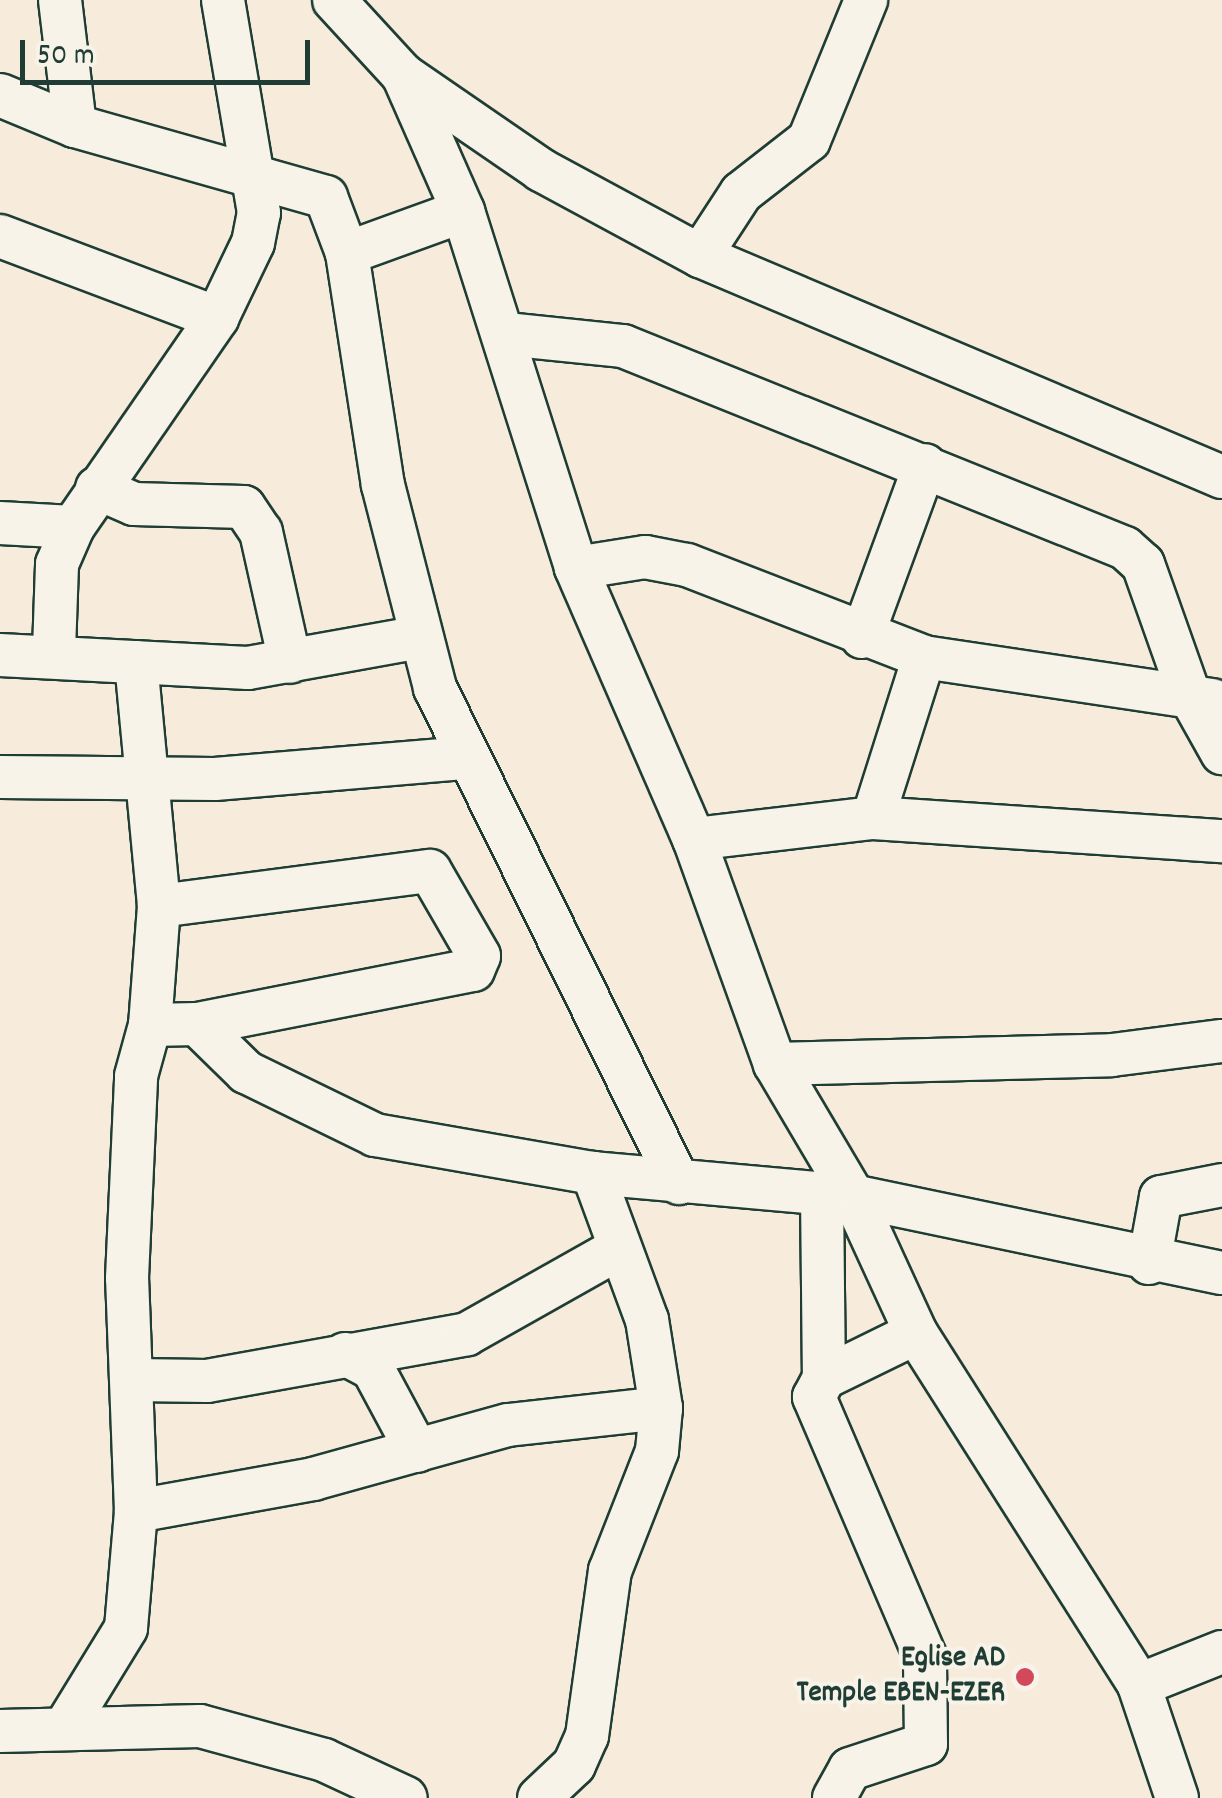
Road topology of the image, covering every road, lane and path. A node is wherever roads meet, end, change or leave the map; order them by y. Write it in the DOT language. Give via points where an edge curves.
graph roads {
  1 [pos="60,0"];
  2 [pos="223,0"];
  3 [pos="334,0"];
  4 [pos="866,0"];
  5 [pos="403,74"];
  6 [pos="0,95"];
  7 [pos="75,126"];
  8 [pos="249,176"];
  9 [pos="463,211"];
  10 [pos="0,236"];
  11 [pos="347,253"];
  12 [pos="700,256"];
  13 [pos="217,318"];
  14 [pos="506,334"];
  15 [pos="925,465"];
  16 [pos="1222,477"];
  17 [pos="97,488"];
  18 [pos="0,523"];
  19 [pos="74,527"];
  20 [pos="576,568"];
  21 [pos="421,637"];
  22 [pos="862,637"];
  23 [pos="54,651"];
  24 [pos="0,655"];
  25 [pos="924,657"];
  26 [pos="136,662"];
  27 [pos="290,662"];
  28 [pos="1206,698"];
  29 [pos="1222,754"];
  30 [pos="466,758"];
  31 [pos="0,776"];
  32 [pos="143,778"];
  33 [pos="874,818"];
  34 [pos="694,839"];
  35 [pos="1222,841"];
  36 [pos="160,906"];
  37 [pos="196,1024"];
  38 [pos="150,1026"];
  39 [pos="1222,1040"];
  40 [pos="775,1064"];
  41 [pos="592,1172"];
  42 [pos="679,1184"];
  43 [pos="1222,1185"];
  44 [pos="837,1194"];
  45 [pos="618,1249"];
  46 [pos="1150,1263"];
  47 [pos="1222,1273"];
  48 [pos="916,1333"];
  49 [pos="345,1354"];
  50 [pos="824,1378"];
  51 [pos="134,1380"];
  52 [pos="661,1408"];
  53 [pos="417,1451"];
  54 [pos="136,1512"];
  55 [pos="1222,1652"];
  56 [pos="1139,1686"];
  57 [pos="66,1726"];
  58 [pos="0,1731"];
  59 [pos="406,1798"];
  60 [pos="539,1798"];
  61 [pos="834,1798"];
  62 [pos="1177,1798"];
  1 -- 7 [label="street"];
  2 -- 8 [label="street"];
  3 -- 5 [label="street"];
  4 -- 12 [label="street" via="809,140 741,193"];
  5 -- 9 [label="street"];
  5 -- 12 [label="street" via="541,170"];
  6 -- 7 [label="street"];
  7 -- 8 [label="street"];
  8 -- 11 [label="street" via="326,197"];
  8 -- 13 [label="street" via="260,213"];
  9 -- 11 [label="street"];
  9 -- 14 [label="street"];
  10 -- 13 [label="street"];
  11 -- 21 [label="street" via="382,485"];
  12 -- 16 [label="street"];
  13 -- 17 [label="street"];
  14 -- 15 [label="street" via="623,346"];
  14 -- 20 [label="street"];
  15 -- 22 [label="street"];
  15 -- 28 [label="street" via="1125,548 1143,564"];
  17 -- 19 [label="street"];
  17 -- 27 [label="street" via="134,504 244,507 261,532"];
  18 -- 19 [label="street"];
  19 -- 23 [label="street" via="57,564"];
  20 -- 22 [label="street" via="645,557 687,565"];
  20 -- 34 [label="street"];
  21 -- 27 [label="street"];
  21 -- 30 [label="street"];
  22 -- 25 [label="street"];
  23 -- 24 [label="street"];
  23 -- 26 [label="street"];
  25 -- 28 [label="street"];
  25 -- 33 [label="street"];
  26 -- 27 [label="street"];
  26 -- 32 [label="street"];
  28 -- 29 [label="street"];
  30 -- 32 [label="street"];
  30 -- 42 [label="street"];
  31 -- 32 [label="street"];
  32 -- 36 [label="street"];
  33 -- 34 [label="street"];
  33 -- 35 [label="street"];
  34 -- 40 [label="street"];
  36 -- 37 [label="street" via="430,871 479,956 473,970"];
  36 -- 38 [label="street"];
  37 -- 38 [label="street"];
  37 -- 41 [label="street" via="246,1072 313,1112 375,1136"];
  38 -- 51 [label="street" via="136,1076 128,1278"];
  39 -- 40 [label="street" via="1112,1055"];
  40 -- 44 [label="street"];
  41 -- 42 [label="street"];
  41 -- 45 [label="street"];
  42 -- 44 [label="street"];
  43 -- 46 [label="street" via="1161,1197"];
  44 -- 46 [label="street"];
  44 -- 48 [label="street"];
  44 -- 50 [label="street"];
  45 -- 49 [label="street" via="468,1334"];
  45 -- 52 [label="street" via="650,1333"];
  46 -- 47 [label="street"];
  48 -- 50 [label="street"];
  48 -- 56 [label="street"];
  49 -- 51 [label="street" via="207,1381"];
  49 -- 53 [label="street" via="373,1369"];
  50 -- 61 [label="street" via="820,1412 880,1566 920,1631 928,1713 920,1750 850,1768"];
  51 -- 54 [label="street"];
  52 -- 53 [label="street" via="508,1425"];
  52 -- 60 [label="street" via="657,1451 610,1571 587,1736 574,1765"];
  53 -- 54 [label="street"];
  54 -- 57 [label="street" via="126,1628"];
  55 -- 56 [label="street"];
  56 -- 62 [label="street"];
  57 -- 58 [label="street"];
  57 -- 59 [label="street" via="200,1726 324,1760"];
}
